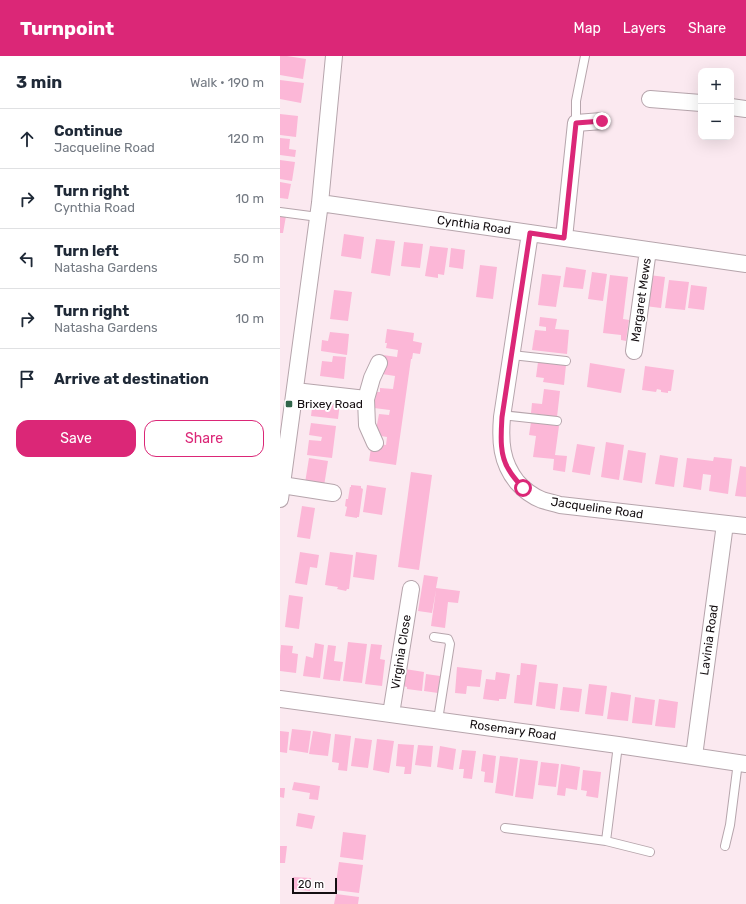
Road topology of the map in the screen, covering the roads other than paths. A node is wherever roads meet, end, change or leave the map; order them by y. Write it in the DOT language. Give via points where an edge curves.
graph roads {
  1 [pos="334,56"];
  2 [pos="585,56"];
  3 [pos="650,99"];
  4 [pos="698,103"];
  5 [pos="734,107"];
  6 [pos="746,109"];
  7 [pos="602,121"];
  8 [pos="576,123"];
  9 [pos="319,210"];
  10 [pos="280,212"];
  11 [pos="530,233"];
  12 [pos="564,238"];
  13 [pos="648,250"];
  14 [pos="746,264"];
  15 [pos="634,351"];
  16 [pos="512,355"];
  17 [pos="566,361"];
  18 [pos="379,363"];
  19 [pos="295,391"];
  20 [pos="366,399"];
  21 [pos="502,415"];
  22 [pos="557,421"];
  23 [pos="375,443"];
  24 [pos="281,492"];
  25 [pos="333,493"];
  26 [pos="725,524"];
  27 [pos="746,526"];
  28 [pos="411,590"];
  29 [pos="434,637"];
  30 [pos="280,698"];
  31 [pos="391,714"];
  32 [pos="438,720"];
  33 [pos="618,745"];
  34 [pos="694,756"];
  35 [pos="742,763"];
  36 [pos="505,828"];
  37 [pos="606,841"];
  38 [pos="725,846"];
  39 [pos="650,852"];
  1 -- 9 [label="street"];
  2 -- 8 [label="lane" via="576,101"];
  3 -- 4 [label="street"];
  5 -- 6 [label="street"];
  7 -- 8 [label="street"];
  8 -- 12 [label="street"];
  9 -- 10 [label="lane"];
  9 -- 11 [label="street, Cynthia Road"];
  9 -- 19 [label="street"];
  11 -- 12 [label="street, Cynthia Road"];
  11 -- 16 [label="street, Jacqueline Road"];
  12 -- 13 [label="street, Cynthia Road"];
  13 -- 14 [label="street, Cynthia Road"];
  13 -- 15 [label="street, Margaret Mews"];
  16 -- 17 [label="lane"];
  16 -- 21 [label="street, Jacqueline Road"];
  18 -- 20 [label="street"];
  19 -- 20 [label="street"];
  19 -- 24 [label="street"];
  20 -- 23 [label="street" via="367,425"];
  21 -- 22 [label="lane"];
  21 -- 26 [label="street, Jacqueline Road" via="501,440 508,470 523,488 543,501"];
  24 -- 25 [label="street"];
  26 -- 27 [label="street, Jacqueline Road"];
  26 -- 34 [label="street, Lavinia Road"];
  28 -- 31 [label="street, Virginia Close"];
  29 -- 32 [label="lane" via="448,639 450,644"];
  30 -- 31 [label="street, Rosemary Road"];
  31 -- 32 [label="street, Rosemary Road"];
  32 -- 33 [label="street, Rosemary Road"];
  33 -- 34 [label="street, Rosemary Road"];
  33 -- 37 [label="lane"];
  34 -- 35 [label="street, Rosemary Road"];
  35 -- 38 [label="lane"];
  36 -- 37 [label="lane"];
  37 -- 39 [label="lane"];
}
